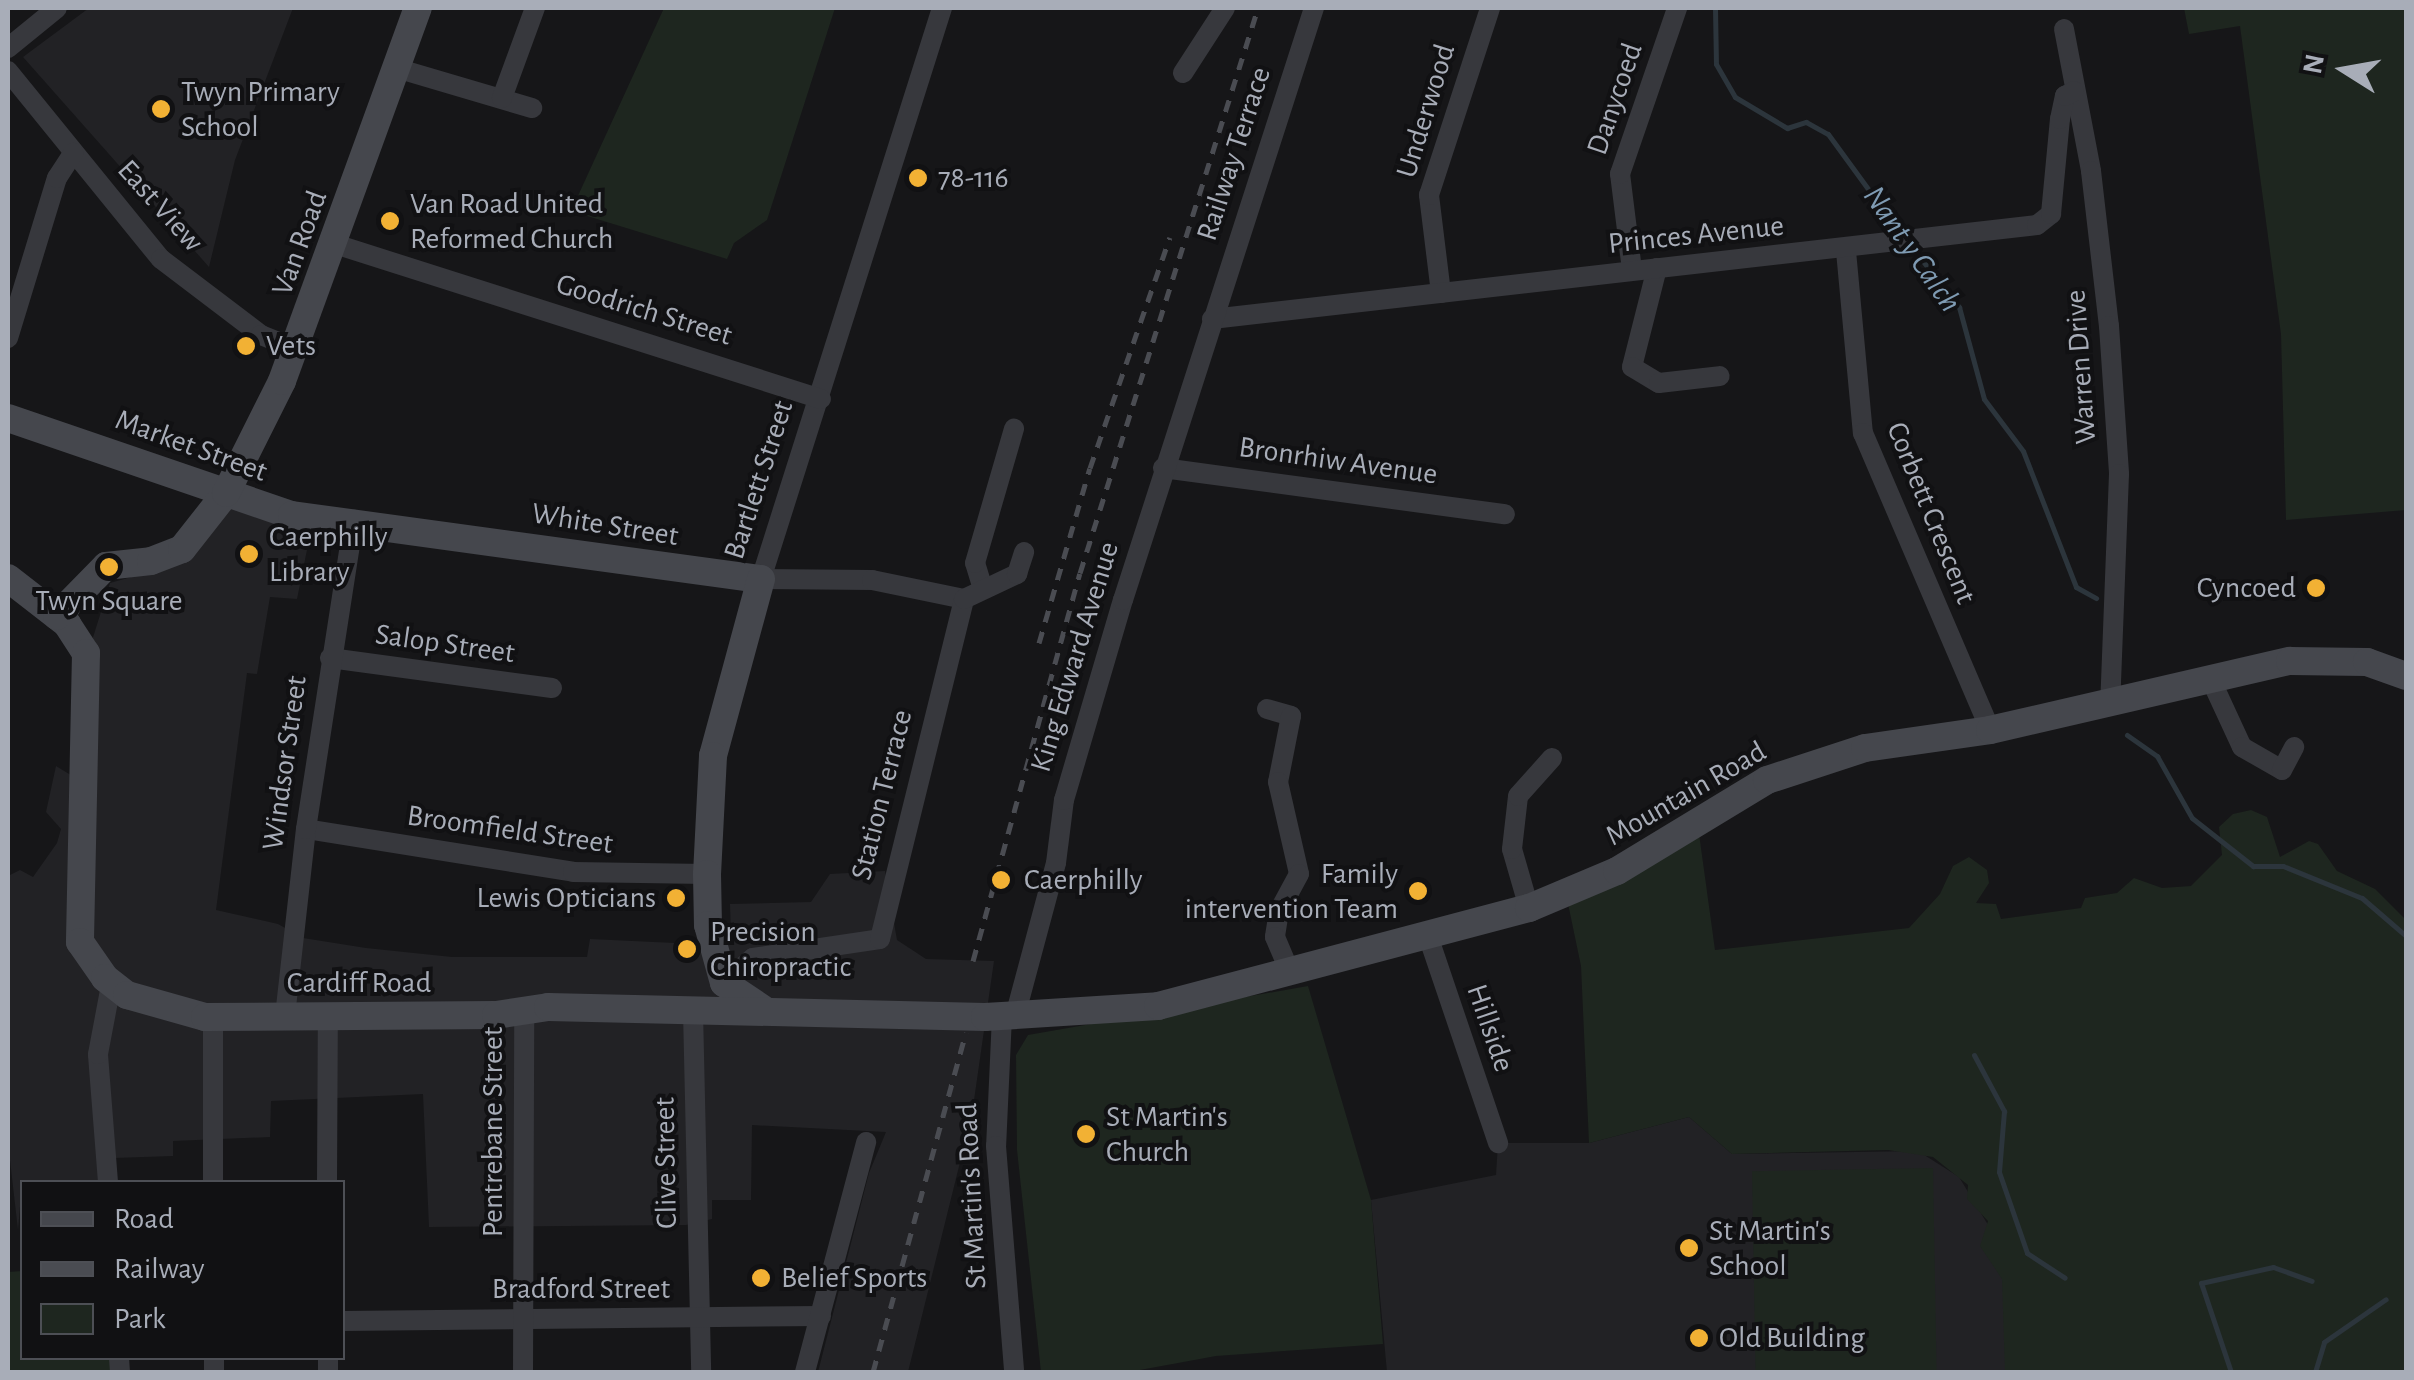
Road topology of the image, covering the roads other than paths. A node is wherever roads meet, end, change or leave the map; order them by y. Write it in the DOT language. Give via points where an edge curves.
graph roads {
  1 [pos="57,8"];
  2 [pos="418,8"];
  3 [pos="536,8"];
  4 [pos="942,8"];
  5 [pos="1225,8"];
  6 [pos="1314,8"];
  7 [pos="1490,8"];
  8 [pos="1677,8"];
  9 [pos="2064,29"];
  10 [pos="8,48"];
  11 [pos="396,68"];
  12 [pos="8,71"];
  13 [pos="1183,73"];
  14 [pos="2074,91"];
  15 [pos="502,98"];
  16 [pos="532,108"];
  17 [pos="73,153"];
  18 [pos="335,244"];
  19 [pos="1846,250"];
  20 [pos="1657,268"];
  21 [pos="1632,270"];
  22 [pos="1441,293"];
  23 [pos="1212,319"];
  24 [pos="8,338"];
  25 [pos="295,349"];
  26 [pos="1720,376"];
  27 [pos="821,399"];
  28 [pos="8,418"];
  29 [pos="1014,429"];
  30 [pos="1163,468"];
  31 [pos="226,493"];
  32 [pos="1505,514"];
  33 [pos="354,520"];
  34 [pos="1024,552"];
  35 [pos="8,578"];
  36 [pos="761,579"];
  37 [pos="974,594"];
  38 [pos="57,616"];
  39 [pos="330,658"];
  40 [pos="2406,676"];
  41 [pos="2211,680"];
  42 [pos="552,688"];
  43 [pos="2110,704"];
  44 [pos="1267,710"];
  45 [pos="1990,730"];
  46 [pos="2294,748"];
  47 [pos="1552,758"];
  48 [pos="306,829"];
  49 [pos="707,874"];
  50 [pos="1529,908"];
  51 [pos="1426,933"];
  52 [pos="1289,970"];
  53 [pos="724,983"];
  54 [pos="112,984"];
  55 [pos="763,1009"];
  56 [pos="524,1011"];
  57 [pos="693,1012"];
  58 [pos="285,1016"];
  59 [pos="328,1016"];
  60 [pos="1009,1016"];
  61 [pos="213,1017"];
  62 [pos="866,1142"];
  63 [pos="1498,1142"];
  64 [pos="108,1180"];
  65 [pos="213,1180"];
  66 [pos="328,1180"];
  67 [pos="821,1316"];
  68 [pos="700,1318"];
  69 [pos="522,1319"];
  70 [pos="345,1321"];
  71 [pos="523,1372"];
  72 [pos="701,1372"];
  73 [pos="805,1372"];
  74 [pos="1014,1372"];
  1 -- 10 [label="street"];
  2 -- 11 [label="main road, Van Road"];
  3 -- 15 [label="street"];
  4 -- 27 [label="street, Bartlett Street"];
  5 -- 13 [label="street"];
  6 -- 23 [label="street, Railway Terrace"];
  7 -- 22 [label="street, Underwood" via="1429,195"];
  8 -- 21 [label="street, Danycoed" via="1620,174"];
  9 -- 14 [label="street, Warren Drive"];
  11 -- 15 [label="street"];
  11 -- 18 [label="main road, Van Road"];
  12 -- 17 [label="street, East View"];
  14 -- 19 [label="street, Princes Avenue" via="2064,96 2054,204 2042,224"];
  14 -- 43 [label="street, Warren Drive" via="2101,247 2119,474"];
  15 -- 16 [label="street"];
  17 -- 24 [label="street" via="56,178"];
  17 -- 25 [label="street, East View" via="160,259 261,335"];
  18 -- 25 [label="main road, Van Road"];
  18 -- 27 [label="street, Goodrich Street"];
  19 -- 20 [label="street, Princes Avenue"];
  19 -- 45 [label="street, Corbett Crescent" via="1863,433"];
  20 -- 21 [label="street, Princes Avenue"];
  20 -- 26 [label="street" via="1632,368 1658,383"];
  21 -- 22 [label="street, Princes Avenue"];
  22 -- 23 [label="street, Princes Avenue"];
  23 -- 30 [label="street, King Edward Avenue"];
  25 -- 31 [label="main road, Van Road"];
  27 -- 36 [label="street, Bartlett Street"];
  28 -- 31 [label="main road, Market Street"];
  29 -- 37 [label="street" via="975,563"];
  30 -- 32 [label="street, Bronrhiw Avenue"];
  30 -- 60 [label="street, King Edward Avenue" via="1064,800 1056,864"];
  31 -- 33 [label="main road, Market Street" via="292,515"];
  31 -- 38 [label="main road, Van Road" via="182,548 152,561 106,566"];
  33 -- 36 [label="main road, White Street"];
  33 -- 39 [label="street, Windsor Street"];
  34 -- 37 [label="street" via="1017,574"];
  35 -- 38 [label="main road"];
  36 -- 37 [label="street, White Street" via="872,580"];
  36 -- 49 [label="main road, Bartlett Street" via="713,756"];
  37 -- 53 [label="street, Station Terrace" via="880,940 753,958"];
  38 -- 54 [label="main road" via="80,641 86,662 77,933"];
  39 -- 42 [label="street, Salop Street"];
  39 -- 48 [label="street, Windsor Street"];
  40 -- 41 [label="main road, Mountain Road" via="2324,656"];
  41 -- 43 [label="main road, Mountain Road"];
  41 -- 46 [label="street" via="2242,747 2282,770"];
  43 -- 45 [label="main road, Mountain Road"];
  44 -- 52 [label="street" via="1291,716 1278,782 1299,874 1275,937"];
  45 -- 50 [label="main road, Mountain Road" via="1865,748 1767,780 1617,871"];
  47 -- 50 [label="street" via="1518,796 1512,849"];
  48 -- 49 [label="street, Broomfield Street" via="573,872"];
  48 -- 58 [label="street, Windsor Street"];
  49 -- 53 [label="main road, Bartlett Street" via="708,925"];
  50 -- 51 [label="main road, Mountain Road"];
  51 -- 52 [label="main road, Mountain Road"];
  51 -- 63 [label="street, Hillside"];
  52 -- 60 [label="main road, Mountain Road" via="1158,1006"];
  53 -- 55 [label="main road"];
  53 -- 57 [label="main road, Station Terrace"];
  54 -- 61 [label="main road, Cardiff Road" via="135,998"];
  54 -- 64 [label="street" via="98,1054"];
  55 -- 57 [label="main road, Cardiff Road"];
  55 -- 60 [label="main road, Cardiff Road"];
  56 -- 57 [label="main road, Cardiff Road"];
  56 -- 59 [label="main road, Cardiff Road"];
  56 -- 69 [label="street, Pentrebane Street"];
  57 -- 68 [label="street, Clive Street"];
  58 -- 59 [label="main road, Cardiff Road"];
  58 -- 61 [label="main road, Cardiff Road"];
  59 -- 66 [label="street"];
  60 -- 74 [label="street, St Martin's Road" via="996,1146"];
  61 -- 65 [label="street"];
  62 -- 67 [label="street"];
  67 -- 68 [label="street, Bradford Street"];
  67 -- 73 [label="street"];
  68 -- 69 [label="street, Bradford Street"];
  68 -- 72 [label="street, Clive Street"];
  69 -- 70 [label="street, Bradford Street"];
  69 -- 71 [label="street, Pentrebane Street"];
}
